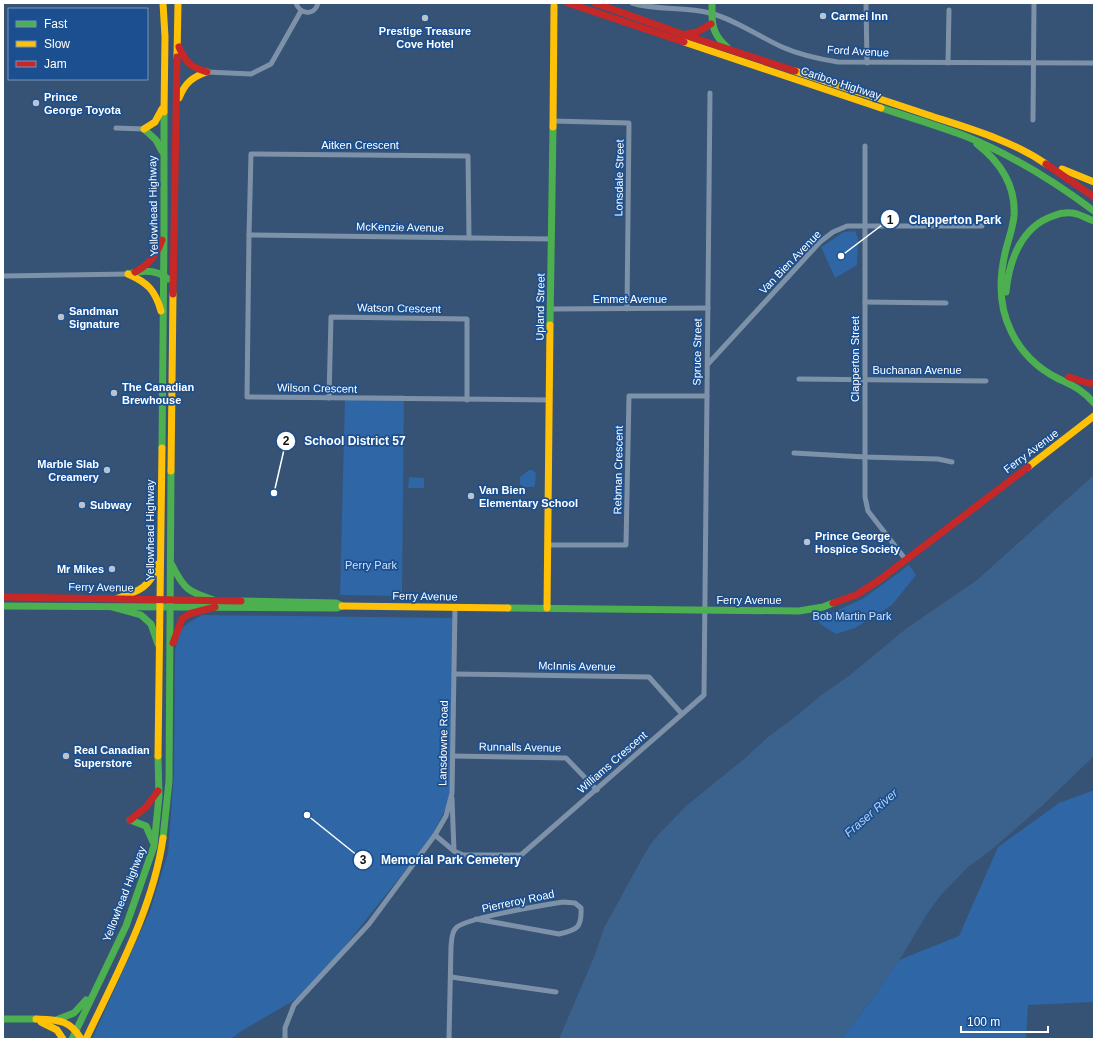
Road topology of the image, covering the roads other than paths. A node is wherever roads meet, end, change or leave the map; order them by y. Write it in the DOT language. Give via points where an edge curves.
graph roads {
  1 [pos="163,3"];
  2 [pos="178,3"];
  3 [pos="296,3"];
  4 [pos="318,3"];
  5 [pos="568,3"];
  6 [pos="595,3"];
  7 [pos="632,3"];
  8 [pos="712,3"];
  9 [pos="866,3"];
  10 [pos="1034,3"];
  11 [pos="554,6"];
  12 [pos="950,10"];
  13 [pos="301,11"];
  14 [pos="712,14"];
  15 [pos="711,24"];
  16 [pos="682,34"];
  17 [pos="177,42"];
  18 [pos="729,49"];
  19 [pos="1094,62"];
  20 [pos="867,63"];
  21 [pos="948,63"];
  22 [pos="1034,63"];
  23 [pos="207,72"];
  24 [pos="710,93"];
  25 [pos="164,102"];
  26 [pos="176,105"];
  27 [pos="1033,120"];
  28 [pos="553,122"];
  29 [pos="116,128"];
  30 [pos="144,129"];
  31 [pos="964,136"];
  32 [pos="865,146"];
  33 [pos="163,153"];
  34 [pos="1037,158"];
  35 [pos="1094,182"];
  36 [pos="1094,197"];
  37 [pos="1094,211"];
  38 [pos="1094,221"];
  39 [pos="865,226"];
  40 [pos="982,226"];
  41 [pos="164,235"];
  42 [pos="249,235"];
  43 [pos="469,238"];
  44 [pos="552,239"];
  45 [pos="131,273"];
  46 [pos="3,276"];
  47 [pos="164,276"];
  48 [pos="865,302"];
  49 [pos="946,303"];
  50 [pos="173,306"];
  51 [pos="708,308"];
  52 [pos="551,309"];
  53 [pos="627,310"];
  54 [pos="164,320"];
  55 [pos="708,364"];
  56 [pos="799,379"];
  57 [pos="865,380"];
  58 [pos="986,381"];
  59 [pos="1091,383"];
  60 [pos="1094,389"];
  61 [pos="707,396"];
  62 [pos="329,398"];
  63 [pos="467,400"];
  64 [pos="550,400"];
  65 [pos="1094,403"];
  66 [pos="1094,416"];
  67 [pos="794,453"];
  68 [pos="865,457"];
  69 [pos="952,462"];
  70 [pos="548,545"];
  71 [pos="160,557"];
  72 [pos="906,560"];
  73 [pos="171,564"];
  74 [pos="3,597"];
  75 [pos="118,598"];
  76 [pos="161,599"];
  77 [pos="171,599"];
  78 [pos="214,604"];
  79 [pos="3,606"];
  80 [pos="112,606"];
  81 [pos="160,607"];
  82 [pos="171,607"];
  83 [pos="455,607"];
  84 [pos="547,608"];
  85 [pos="704,611"];
  86 [pos="170,650"];
  87 [pos="160,651"];
  88 [pos="454,674"];
  89 [pos="682,714"];
  90 [pos="453,756"];
  91 [pos="158,789"];
  92 [pos="597,790"];
  93 [pos="452,793"];
  94 [pos="435,836"];
  95 [pos="154,846"];
  96 [pos="454,851"];
  97 [pos="476,919"];
  98 [pos="451,977"];
  99 [pos="94,991"];
  100 [pos="556,992"];
  101 [pos="3,1019"];
  102 [pos="36,1019"];
  103 [pos="55,1020"];
  104 [pos="75,1030"];
  105 [pos="63,1039"];
  106 [pos="72,1039"];
  107 [pos="81,1039"];
  108 [pos="86,1039"];
  109 [pos="285,1039"];
  110 [pos="449,1039"];
  1 -- 25 [label="main road, Yellowhead Highway"];
  2 -- 17 [label="main road, Yellowhead Highway"];
  3 -- 13 [label="street"];
  4 -- 13 [label="street" via="312,12"];
  5 -- 31 [label="main road, Cariboo Highway"];
  6 -- 16 [label="main road, Cariboo Highway"];
  7 -- 14 [label="street, Ford Avenue" via="692,9"];
  8 -- 14 [label="main road"];
  9 -- 20 [label="street"];
  10 -- 22 [label="street"];
  11 -- 28 [label="main road, Upland Street"];
  12 -- 21 [label="street"];
  13 -- 23 [label="street" via="270,64 251,74"];
  14 -- 15 [label="main road"];
  14 -- 20 [label="street, Ford Avenue" via="814,59"];
  15 -- 16 [label="main road" via="697,32"];
  15 -- 18 [label="main road" via="717,38"];
  16 -- 18 [label="main road, Cariboo Highway"];
  17 -- 23 [label="main road" via="189,66"];
  17 -- 26 [label="main road, Yellowhead Highway"];
  18 -- 34 [label="main road, Cariboo Highway" via="974,130"];
  19 -- 22 [label="street, Ford Avenue"];
  20 -- 21 [label="street, Ford Avenue"];
  21 -- 22 [label="street, Ford Avenue"];
  22 -- 27 [label="street"];
  23 -- 26 [label="main road" via="189,80"];
  24 -- 51 [label="street, Spruce Street"];
  25 -- 30 [label="main road" via="157,120 152,126"];
  25 -- 33 [label="main road, Yellowhead Highway"];
  26 -- 50 [label="main road, Yellowhead Highway"];
  28 -- 44 [label="main road, Upland Street"];
  28 -- 53 [label="street, Lonsdale Street" via="629,123"];
  29 -- 30 [label="street"];
  30 -- 33 [label="main road" via="156,140"];
  31 -- 37 [label="main road, Cariboo Highway" via="1033,168"];
  31 -- 65 [label="main road" via="992,156 1001,167 1012,191 1014,217 1000,277 1002,307 1012,335 1021,349 1037,365 1073,384"];
  32 -- 39 [label="street, Clapperton Street"];
  33 -- 41 [label="main road, Yellowhead Highway"];
  34 -- 35 [label="main road"];
  34 -- 36 [label="main road, Cariboo Highway"];
  38 -- 59 [label="main road" via="1075,214 1060,214 1043,219 1032,227 1016,248 1006,283 1012,322 1027,348 1045,366 1058,373"];
  39 -- 40 [label="street, Van Bien Avenue"];
  39 -- 48 [label="street, Clapperton Street"];
  39 -- 55 [label="street, Van Bien Avenue" via="847,226 832,232 820,242"];
  41 -- 45 [label="main road" via="155,257"];
  41 -- 47 [label="main road, Yellowhead Highway"];
  42 -- 43 [label="street, McKenzie Avenue"];
  42 -- 43 [label="street, Aitken Crescent" via="251,154 468,156"];
  42 -- 62 [label="street, Wilson Crescent" via="247,397"];
  43 -- 44 [label="street, McKenzie Avenue"];
  44 -- 52 [label="main road, Upland Street"];
  45 -- 46 [label="street"];
  45 -- 47 [label="main road" via="152,272"];
  45 -- 54 [label="main road" via="156,294"];
  47 -- 50 [label="main road" via="168,281"];
  47 -- 54 [label="main road, Yellowhead Highway"];
  48 -- 49 [label="street"];
  48 -- 57 [label="street, Clapperton Street"];
  50 -- 73 [label="main road, Yellowhead Highway"];
  51 -- 53 [label="street, Emmet Avenue"];
  51 -- 55 [label="street, Spruce Street"];
  52 -- 53 [label="street, Emmet Avenue"];
  52 -- 64 [label="main road, Upland Street"];
  54 -- 71 [label="main road, Yellowhead Highway"];
  55 -- 61 [label="street, Spruce Street"];
  56 -- 57 [label="street, Buchanan Avenue"];
  57 -- 58 [label="street, Buchanan Avenue"];
  57 -- 68 [label="street, Clapperton Street"];
  59 -- 60 [label="main road"];
  61 -- 70 [label="street, Rebman Crescent" via="629,396 626,545"];
  61 -- 85 [label="street, Spruce Street"];
  62 -- 63 [label="street, Wilson Crescent"];
  62 -- 63 [label="street, Watson Crescent" via="331,318 467,319"];
  63 -- 64 [label="street, Wilson Crescent"];
  64 -- 70 [label="main road, Upland Street"];
  66 -- 72 [label="main road, Ferry Avenue"];
  67 -- 68 [label="street"];
  68 -- 69 [label="street" via="938,459"];
  68 -- 72 [label="street, Clapperton Street" via="865,497 868,511"];
  70 -- 84 [label="main road, Upland Street"];
  71 -- 75 [label="main road" via="148,585"];
  71 -- 76 [label="main road, Yellowhead Highway"];
  72 -- 85 [label="main road, Ferry Avenue" via="856,595 823,607 799,611"];
  73 -- 77 [label="main road, Yellowhead Highway"];
  73 -- 78 [label="main road" via="186,588"];
  74 -- 75 [label="main road, Ferry Avenue"];
  75 -- 76 [label="main road, Ferry Avenue"];
  76 -- 77 [label="main road, Ferry Avenue"];
  76 -- 81 [label="main road, Yellowhead Highway"];
  77 -- 78 [label="main road, Ferry Avenue"];
  77 -- 82 [label="main road, Yellowhead Highway"];
  78 -- 82 [label="main road, Ferry Avenue"];
  78 -- 83 [label="main road, Ferry Avenue" via="337,608"];
  78 -- 86 [label="main road" via="182,619"];
  79 -- 80 [label="main road, Ferry Avenue"];
  80 -- 81 [label="main road, Ferry Avenue"];
  80 -- 87 [label="main road" via="141,615 151,624"];
  81 -- 82 [label="main road, Ferry Avenue"];
  81 -- 87 [label="main road, Yellowhead Highway"];
  82 -- 86 [label="main road, Yellowhead Highway"];
  83 -- 84 [label="main road, Ferry Avenue"];
  83 -- 88 [label="street, Lansdowne Road"];
  84 -- 85 [label="main road, Ferry Avenue"];
  85 -- 89 [label="street, Williams Crescent" via="704,694"];
  86 -- 108 [label="main road, Yellowhead Highway" via="168,781 163,842 154,880 135,931"];
  87 -- 91 [label="main road, Yellowhead Highway"];
  88 -- 89 [label="street, McInnis Avenue" via="649,677"];
  88 -- 90 [label="street, Lansdowne Road"];
  89 -- 92 [label="street, Williams Crescent"];
  90 -- 92 [label="street, Runnalls Avenue" via="566,758"];
  90 -- 93 [label="street, Lansdowne Road"];
  91 -- 95 [label="main road, Yellowhead Highway" via="160,796"];
  91 -- 95 [label="main road" via="144,811 130,820 146,826"];
  92 -- 96 [label="street, Williams Crescent" via="520,855 462,855"];
  93 -- 94 [label="street, Lansdowne Road" via="446,816"];
  93 -- 96 [label="street"];
  94 -- 96 [label="street, Williams Crescent"];
  94 -- 109 [label="street, Lansdowne Road" via="365,929 294,1005 285,1028"];
  95 -- 99 [label="main road, Yellowhead Highway" via="126,926"];
  97 -- 97 [label="street, Pierreroy Road" via="559,934 572,931 582,918 581,908 575,903 563,902"];
  97 -- 98 [label="street, Pierreroy Road" via="460,924 454,929"];
  98 -- 100 [label="street"];
  98 -- 110 [label="street, Pierreroy Road"];
  99 -- 103 [label="main road" via="74,1013"];
  99 -- 104 [label="main road, Yellowhead Highway"];
  101 -- 102 [label="main road"];
  102 -- 103 [label="main road"];
  102 -- 105 [label="main road" via="53,1027"];
  103 -- 104 [label="main road" via="70,1024"];
  104 -- 106 [label="main road, Yellowhead Highway"];
  104 -- 107 [label="main road"];
}
